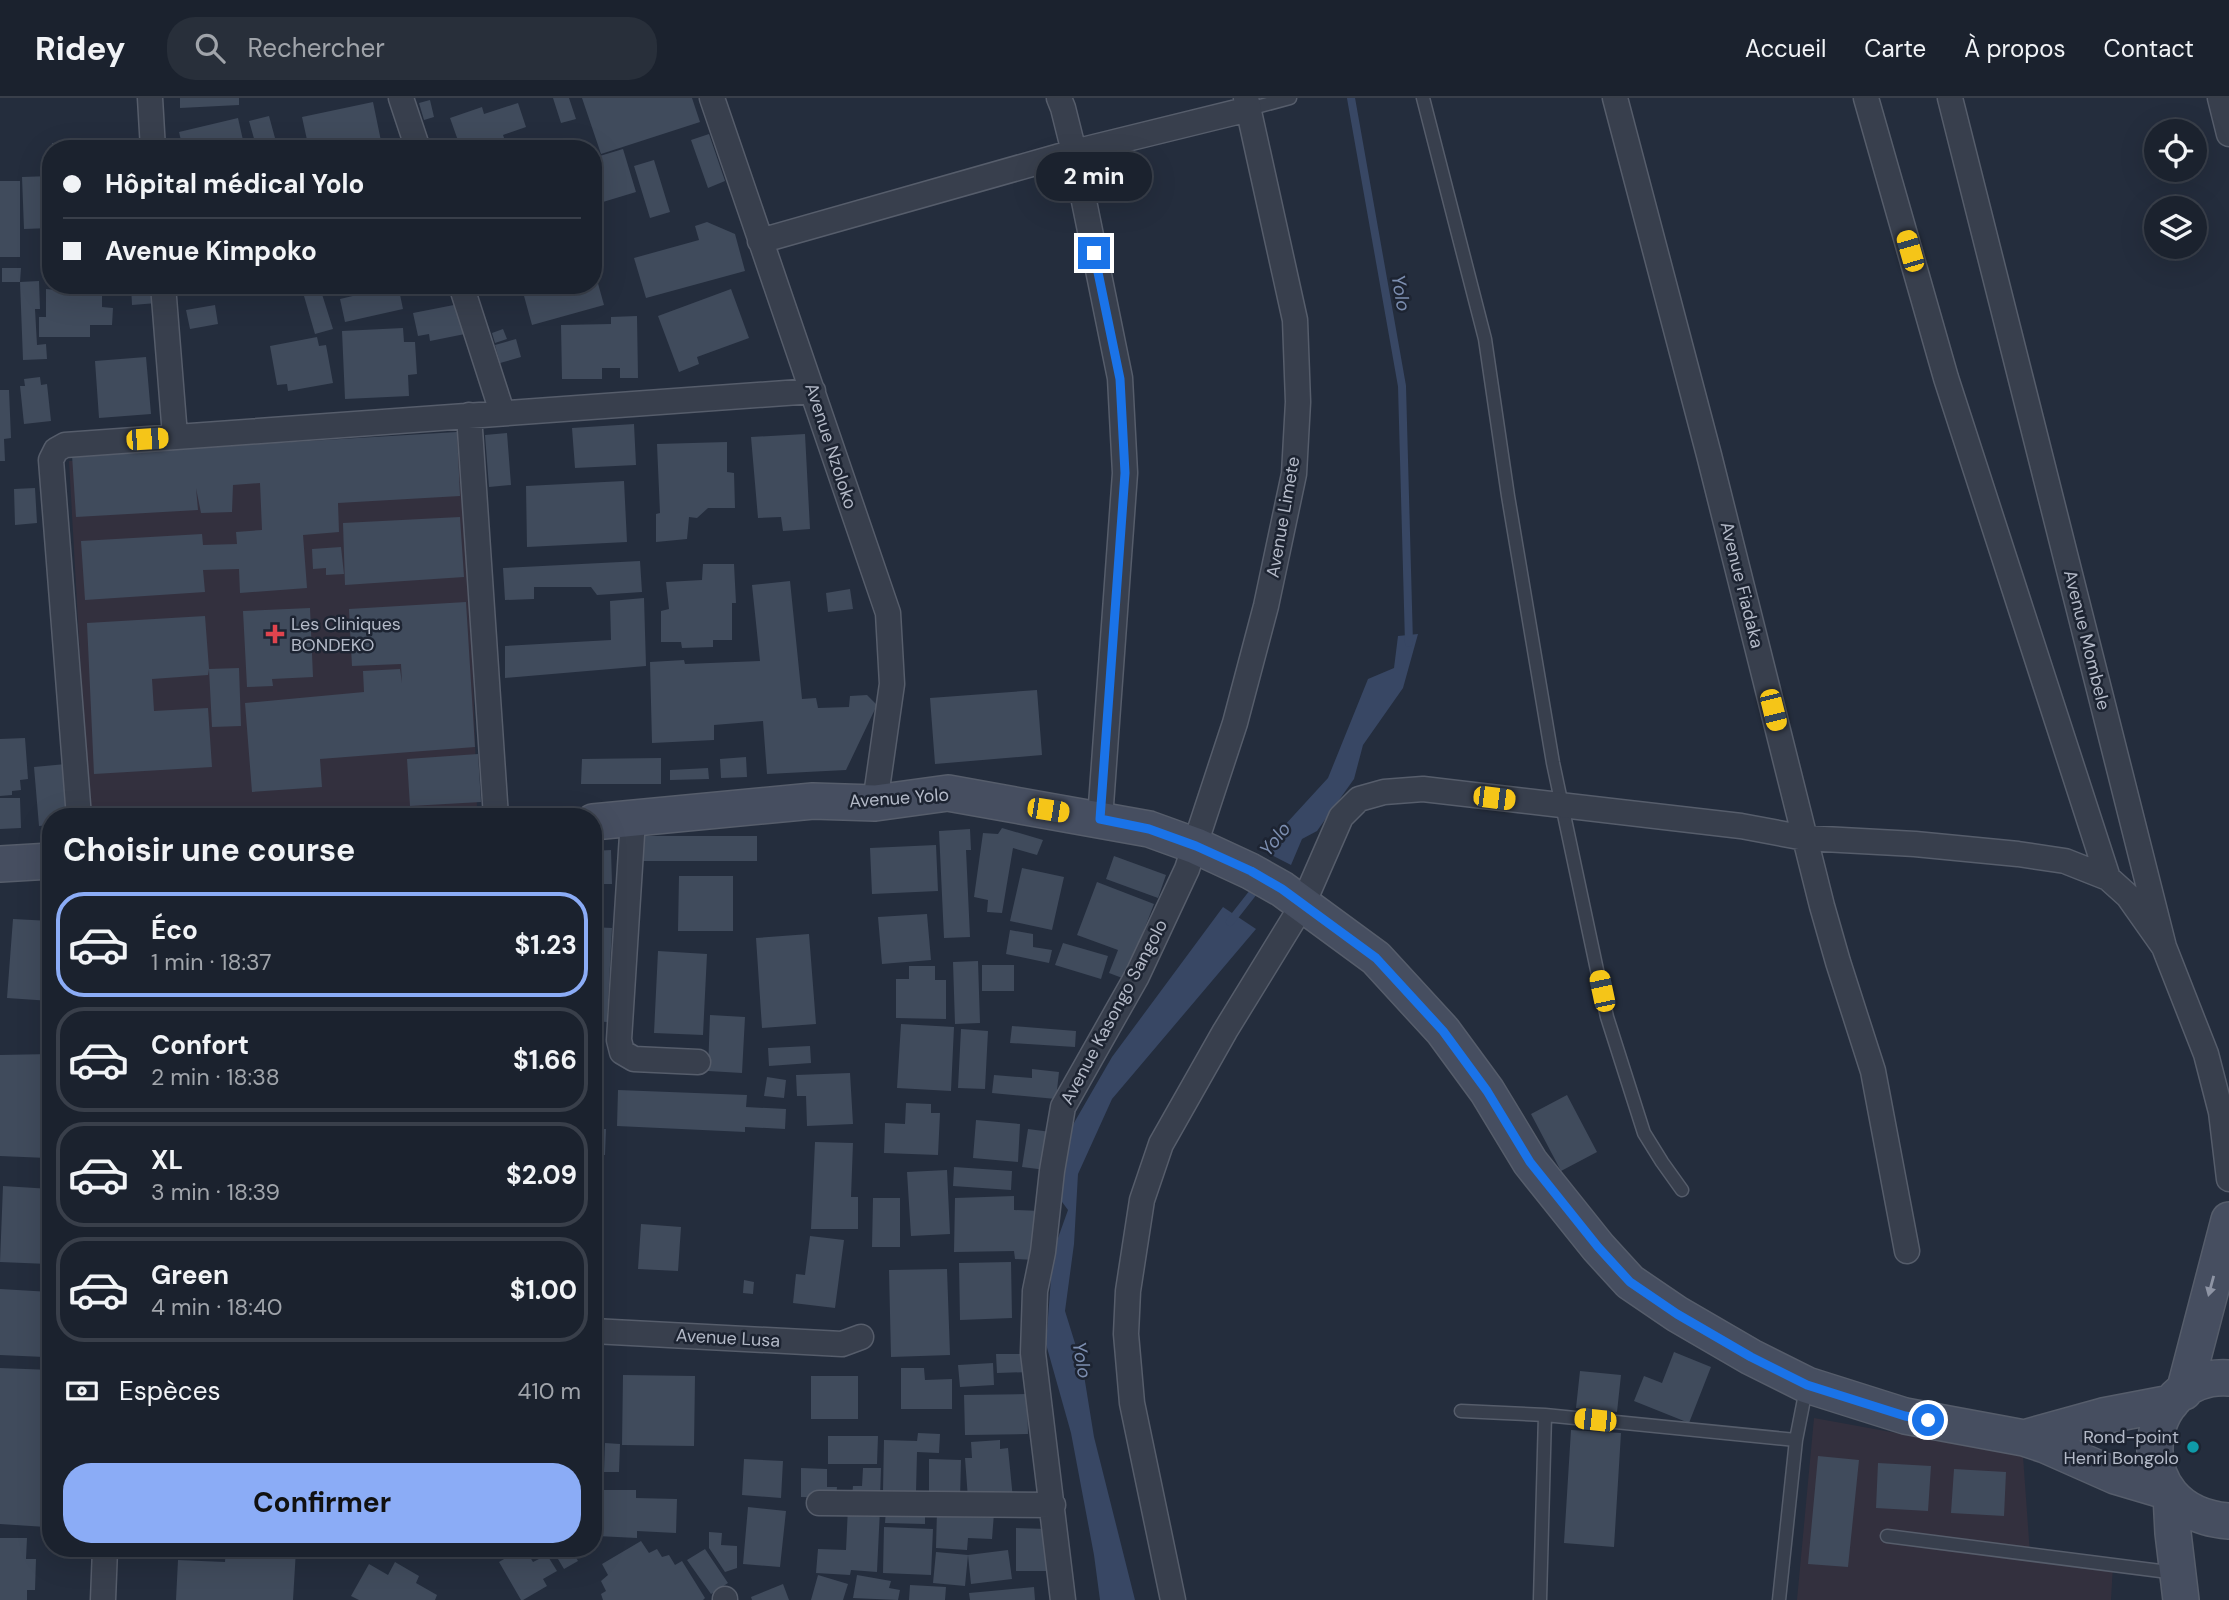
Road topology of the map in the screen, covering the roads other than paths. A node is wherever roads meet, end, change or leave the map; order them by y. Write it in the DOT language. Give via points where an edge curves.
graph roads {
  1 [pos="150,98"];
  2 [pos="401,98"];
  3 [pos="712,98"];
  4 [pos="1059,98"];
  5 [pos="1290,98"];
  6 [pos="1423,98"];
  7 [pos="1615,98"];
  8 [pos="1866,98"];
  9 [pos="1950,98"];
  10 [pos="2220,98"];
  11 [pos="1247,104"];
  12 [pos="2229,134"];
  13 [pos="152,140"];
  14 [pos="415,140"];
  15 [pos="1074,152"];
  16 [pos="760,241"];
  17 [pos="164,294"];
  18 [pos="464,294"];
  19 [pos="813,391"];
  20 [pos="502,412"];
  21 [pos="469,415"];
  22 [pos="175,436"];
  23 [pos="875,803"];
  24 [pos="1564,807"];
  25 [pos="78,808"];
  26 [pos="495,808"];
  27 [pos="1100,819"];
  28 [pos="633,820"];
  29 [pos="602,822"];
  30 [pos="1805,838"];
  31 [pos="1196,846"];
  32 [pos="42,862"];
  33 [pos="0,864"];
  34 [pos="2108,877"];
  35 [pos="1292,896"];
  36 [pos="2164,947"];
  37 [pos="698,1062"];
  38 [pos="2229,1179"];
  39 [pos="1682,1190"];
  40 [pos="2229,1220"];
  41 [pos="1907,1251"];
  42 [pos="602,1331"];
  43 [pos="861,1337"];
  44 [pos="2229,1378"];
  45 [pos="1807,1385"];
  46 [pos="2177,1397"];
  47 [pos="1461,1411"];
  48 [pos="1545,1415"];
  49 [pos="2024,1438"];
  50 [pos="1796,1440"];
  51 [pos="2170,1493"];
  52 [pos="819,1503"];
  53 [pos="1053,1505"];
  54 [pos="2229,1521"];
  55 [pos="1886,1536"];
  56 [pos="106,1557"];
  57 [pos="2179,1586"];
  58 [pos="103,1600"];
  59 [pos="1063,1600"];
  60 [pos="1173,1600"];
  61 [pos="1540,1600"];
  62 [pos="1779,1600"];
  1 -- 13 [label="street"];
  2 -- 14 [label="street"];
  3 -- 16 [label="street, Avenue Nzoloko"];
  4 -- 15 [label="street"];
  5 -- 11 [label="lane"];
  6 -- 24 [label="lane" via="1485,339 1537,670"];
  7 -- 30 [label="street, Avenue Fiadaka"];
  8 -- 34 [label="street" via="1946,378"];
  9 -- 36 [label="street, Avenue Mombele"];
  10 -- 12 [label="street"];
  11 -- 15 [label="street"];
  11 -- 31 [label="street, Avenue Limete" via="1295,320 1298,402 1294,474 1266,606"];
  15 -- 16 [label="street"];
  15 -- 27 [label="street" via="1120,379 1125,473"];
  16 -- 19 [label="street, Avenue Nzoloko"];
  17 -- 22 [label="street"];
  18 -- 20 [label="street"];
  19 -- 20 [label="street"];
  19 -- 23 [label="street, Avenue Nzoloko" via="888,613 892,684"];
  20 -- 21 [label="street"];
  21 -- 22 [label="street"];
  21 -- 26 [label="street"];
  22 -- 25 [label="street" via="65,444 51,460"];
  23 -- 27 [label="street, Avenue Yolo" via="948,793"];
  23 -- 28 [label="street, Avenue Yolo" via="813,801"];
  24 -- 30 [label="street" via="1741,826"];
  24 -- 35 [label="street" via="1423,789 1359,799 1341,817"];
  24 -- 39 [label="lane" via="1615,1043 1644,1133"];
  27 -- 31 [label="street, Avenue Yolo" via="1149,829"];
  28 -- 29 [label="street, Avenue Yolo"];
  28 -- 37 [label="street" via="619,1040 622,1052 634,1059"];
  30 -- 34 [label="street" via="2018,854 2065,861"];
  30 -- 41 [label="street, Avenue Fiadaka" via="1873,1071"];
  31 -- 35 [label="street, Avenue Yolo"];
  31 -- 53 [label="street, Avenue Kasongo Sangolo" via="1138,976 1063,1107 1035,1291 1033,1353"];
  32 -- 33 [label="street"];
  34 -- 36 [label="street"];
  35 -- 45 [label="street, Avenue Yolo" via="1376,958 1443,1031 1530,1162 1630,1282 1677,1314"];
  35 -- 60 [label="street" via="1225,1031 1161,1144 1142,1200 1128,1292 1132,1403"];
  36 -- 38 [label="street, Avenue Mombele" via="2206,1054 2221,1112"];
  40 -- 46 [label="street, one-way"];
  42 -- 43 [label="street, Avenue Lusa" via="842,1344"];
  44 -- 46 [label="street, Avenue Yolo" via="2203,1381"];
  45 -- 49 [label="street, Avenue Yolo" via="1905,1416"];
  45 -- 50 [label="lane"];
  46 -- 49 [label="street, Avenue Yolo"];
  46 -- 51 [label="street" via="2161,1419 2155,1438 2159,1475"];
  47 -- 48 [label="lane"];
  48 -- 50 [label="lane"];
  48 -- 61 [label="lane"];
  49 -- 51 [label="street, Avenue Yolo"];
  50 -- 62 [label="lane"];
  51 -- 54 [label="street" via="2189,1510"];
  51 -- 57 [label="street"];
  52 -- 53 [label="street"];
  53 -- 59 [label="street, Avenue Kasongo Sangolo"];
  55 -- 57 [label="lane"];
  56 -- 58 [label="street"];
}
